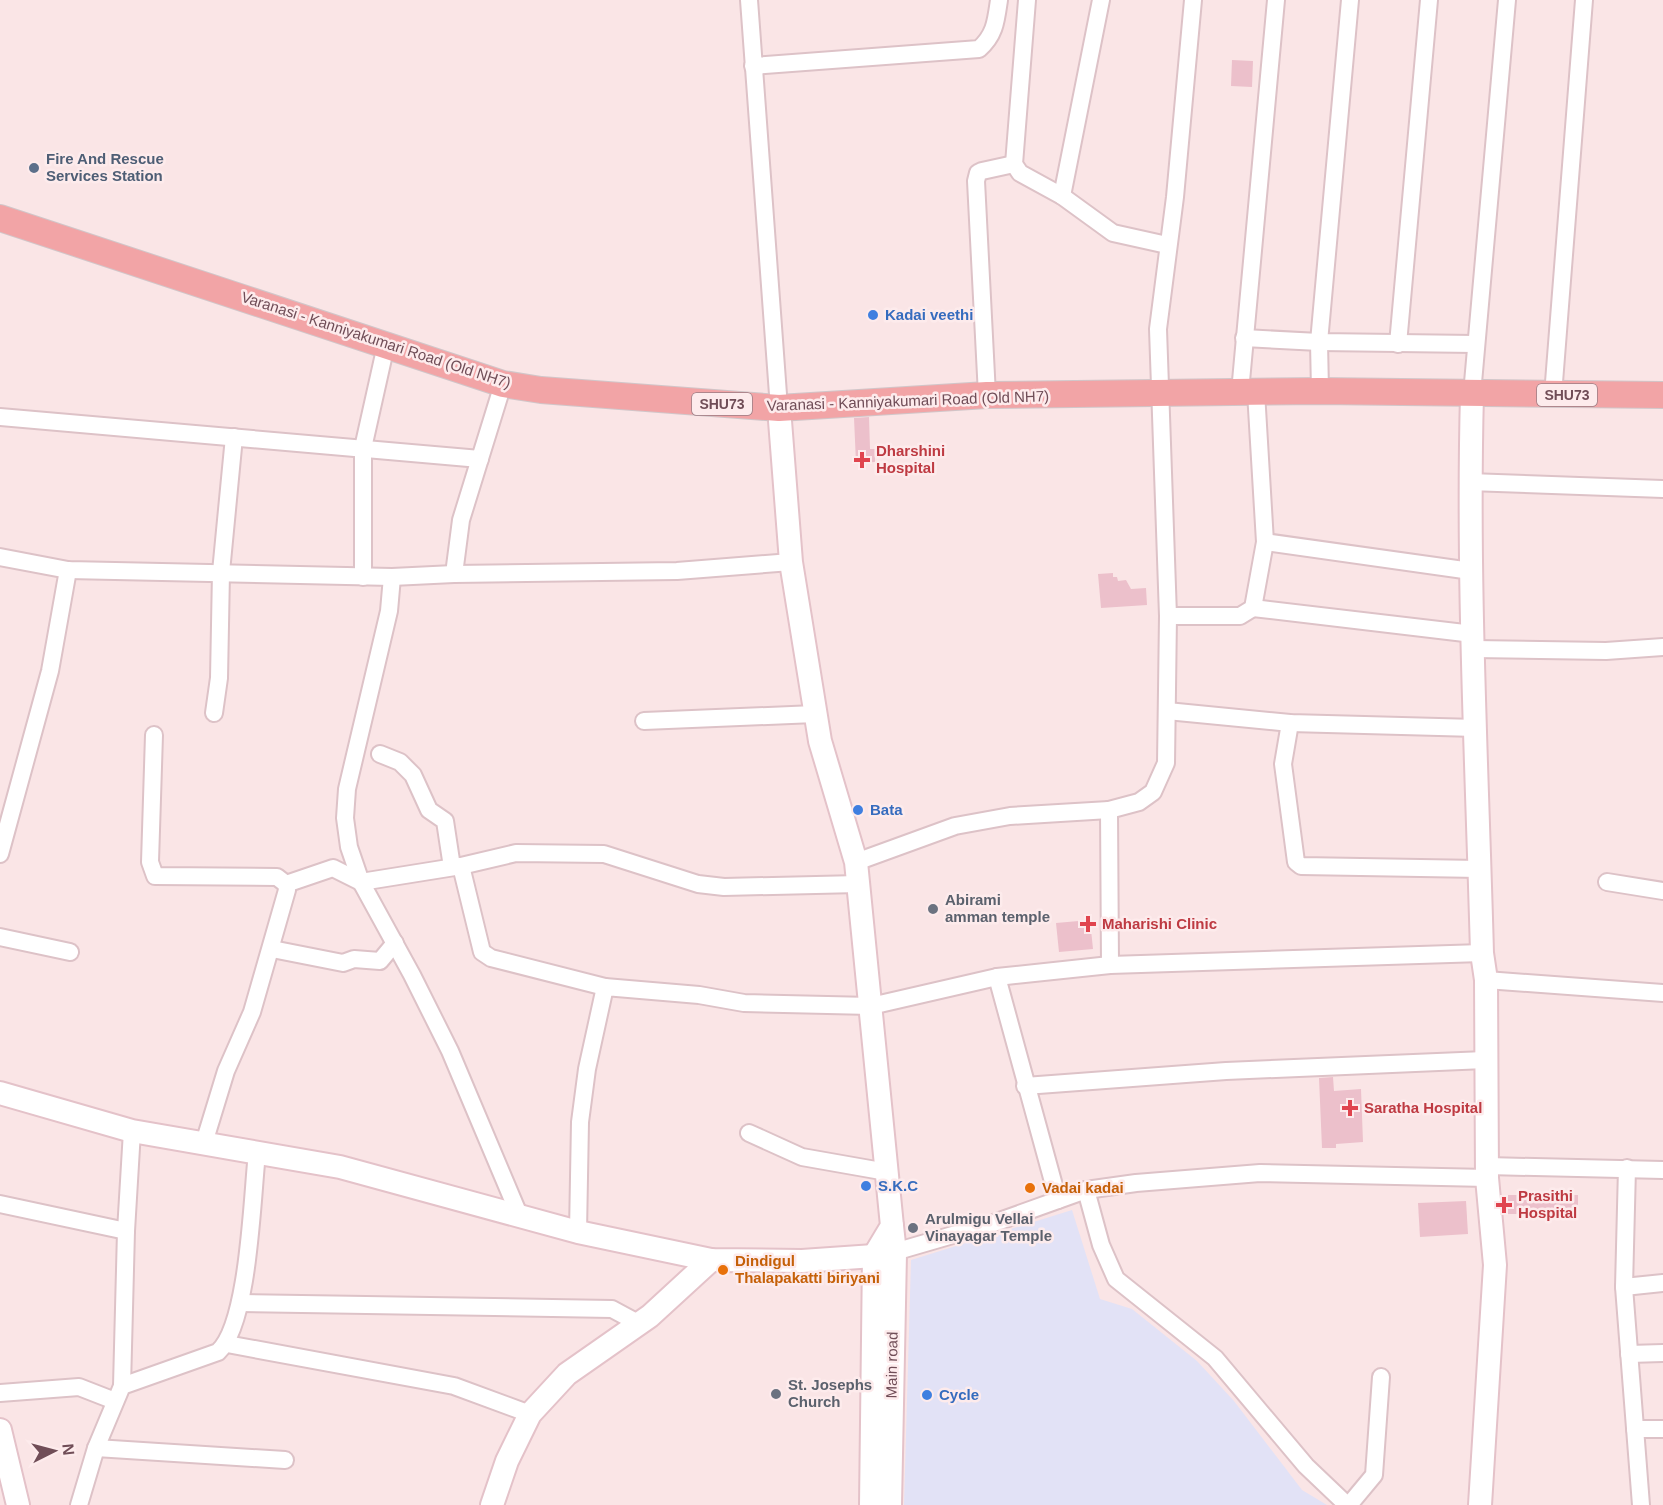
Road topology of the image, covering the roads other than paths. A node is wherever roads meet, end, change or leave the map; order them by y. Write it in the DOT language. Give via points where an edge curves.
graph roads {
  1 [pos="749,0"];
  2 [pos="999,0"];
  3 [pos="1027,0"];
  4 [pos="1101,0"];
  5 [pos="1193,0"];
  6 [pos="1276,0"];
  7 [pos="1350,0"];
  8 [pos="1429,0"];
  9 [pos="1507,0"];
  10 [pos="1584,0"];
  11 [pos="753,66"];
  12 [pos="1014,164"];
  13 [pos="1062,196"];
  14 [pos="0,218"];
  15 [pos="1167,245"];
  16 [pos="1244,338"];
  17 [pos="1319,342"];
  18 [pos="1398,344"];
  19 [pos="1475,344"];
  20 [pos="386,345"];
  21 [pos="503,384"];
  22 [pos="1320,391"];
  23 [pos="1248,392"];
  24 [pos="1472,394"];
  25 [pos="987,395"];
  26 [pos="1160,395"];
  27 [pos="1553,395"];
  28 [pos="1663,395"];
  29 [pos="779,408"];
  30 [pos="0,417"];
  31 [pos="234,437"];
  32 [pos="363,448"];
  33 [pos="480,459"];
  34 [pos="1469,482"];
  35 [pos="1663,489"];
  36 [pos="1265,542"];
  37 [pos="0,557"];
  38 [pos="791,562"];
  39 [pos="68,570"];
  40 [pos="221,572"];
  41 [pos="1471,572"];
  42 [pos="454,574"];
  43 [pos="363,577"];
  44 [pos="393,578"];
  45 [pos="1253,608"];
  46 [pos="1168,616"];
  47 [pos="1473,642"];
  48 [pos="1663,648"];
  49 [pos="1167,711"];
  50 [pos="214,713"];
  51 [pos="815,714"];
  52 [pos="644,721"];
  53 [pos="1290,723"];
  54 [pos="1476,728"];
  55 [pos="154,735"];
  56 [pos="380,754"];
  57 [pos="1109,810"];
  58 [pos="0,854"];
  59 [pos="457,867"];
  60 [pos="1480,869"];
  61 [pos="857,873"];
  62 [pos="361,882"];
  63 [pos="1607,882"];
  64 [pos="286,884"];
  65 [pos="1663,891"];
  66 [pos="0,937"];
  67 [pos="395,943"];
  68 [pos="272,948"];
  69 [pos="70,952"];
  70 [pos="1482,953"];
  71 [pos="1110,965"];
  72 [pos="997,977"];
  73 [pos="1486,980"];
  74 [pos="605,987"];
  75 [pos="1663,993"];
  76 [pos="871,1006"];
  77 [pos="1485,1060"];
  78 [pos="1025,1086"];
  79 [pos="0,1093"];
  80 [pos="132,1131"];
  81 [pos="749,1133"];
  82 [pos="204,1143"];
  83 [pos="257,1153"];
  84 [pos="1627,1168"];
  85 [pos="1663,1170"];
  86 [pos="886,1172"];
  87 [pos="1487,1172"];
  88 [pos="1086,1190"];
  89 [pos="1058,1200"];
  90 [pos="0,1204"];
  91 [pos="520,1216"];
  92 [pos="126,1231"];
  93 [pos="578,1232"];
  94 [pos="884,1254"];
  95 [pos="711,1260"];
  96 [pos="1663,1283"];
  97 [pos="1624,1287"];
  98 [pos="240,1303"];
  99 [pos="638,1323"];
  100 [pos="227,1344"];
  101 [pos="1663,1353"];
  102 [pos="1629,1354"];
  103 [pos="1381,1377"];
  104 [pos="0,1393"];
  105 [pos="118,1393"];
  106 [pos="530,1414"];
  107 [pos="1635,1429"];
  108 [pos="0,1430"];
  109 [pos="1663,1430"];
  110 [pos="96,1448"];
  111 [pos="285,1460"];
  112 [pos="18,1505"];
  113 [pos="79,1505"];
  114 [pos="492,1505"];
  115 [pos="871,1505"];
  116 [pos="890,1505"];
  117 [pos="1348,1505"];
  118 [pos="1480,1505"];
  119 [pos="1641,1505"];
  1 -- 11 [label="street"];
  2 -- 11 [label="street" via="995,28 979,49"];
  3 -- 12 [label="street"];
  4 -- 13 [label="street"];
  5 -- 15 [label="street"];
  6 -- 16 [label="street"];
  7 -- 17 [label="street"];
  8 -- 18 [label="street"];
  9 -- 19 [label="street"];
  10 -- 27 [label="street"];
  11 -- 29 [label="street"];
  12 -- 13 [label="street" via="1020,172"];
  12 -- 25 [label="street" via="982,171 976,181"];
  13 -- 15 [label="street" via="1113,233"];
  14 -- 20 [label="main road, Varanasi - Kanniyakumari Road (Old NH7) / SHU73"];
  15 -- 26 [label="street" via="1158,329"];
  16 -- 17 [label="street"];
  16 -- 23 [label="street"];
  17 -- 18 [label="street"];
  17 -- 22 [label="street"];
  18 -- 19 [label="street"];
  19 -- 24 [label="street"];
  20 -- 21 [label="main road, Varanasi - Kanniyakumari Road (Old NH7) / SHU73"];
  20 -- 32 [label="street"];
  21 -- 29 [label="main road, Varanasi - Kanniyakumari Road (Old NH7) / SHU73"];
  21 -- 33 [label="street"];
  22 -- 23 [label="main road, Varanasi - Kanniyakumari Road (Old NH7) / SHU73"];
  22 -- 24 [label="main road, Varanasi - Kanniyakumari Road (Old NH7) / SHU73"];
  23 -- 26 [label="main road, Varanasi - Kanniyakumari Road (Old NH7) / SHU73"];
  23 -- 36 [label="street"];
  24 -- 27 [label="main road, Varanasi - Kanniyakumari Road (Old NH7) / SHU73"];
  24 -- 34 [label="main road"];
  25 -- 26 [label="main road, Varanasi - Kanniyakumari Road (Old NH7) / SHU73"];
  25 -- 29 [label="main road, Varanasi - Kanniyakumari Road (Old NH7) / SHU73"];
  26 -- 46 [label="street"];
  27 -- 28 [label="main road, Varanasi - Kanniyakumari Road (Old NH7) / SHU73"];
  29 -- 38 [label="main road"];
  30 -- 31 [label="street"];
  31 -- 32 [label="street"];
  31 -- 40 [label="street"];
  32 -- 33 [label="street"];
  32 -- 43 [label="street"];
  33 -- 42 [label="street" via="461,520"];
  34 -- 35 [label="street"];
  34 -- 41 [label="main road"];
  36 -- 41 [label="street"];
  36 -- 45 [label="street"];
  37 -- 39 [label="street"];
  38 -- 42 [label="street" via="677,571"];
  38 -- 51 [label="main road"];
  39 -- 40 [label="street"];
  39 -- 58 [label="street" via="50,671"];
  40 -- 43 [label="street"];
  40 -- 50 [label="street" via="219,678"];
  41 -- 47 [label="main road"];
  42 -- 44 [label="street"];
  43 -- 44 [label="street"];
  44 -- 62 [label="street" via="389,612 347,789 349,847"];
  45 -- 46 [label="street" via="1240,615"];
  45 -- 47 [label="street"];
  46 -- 49 [label="street"];
  47 -- 48 [label="street" via="1606,651"];
  47 -- 54 [label="main road"];
  49 -- 53 [label="street"];
  49 -- 57 [label="street" via="1166,764 1153,792 1139,802"];
  51 -- 52 [label="street"];
  51 -- 61 [label="main road"];
  53 -- 54 [label="street"];
  53 -- 60 [label="street" via="1283,764 1296,862 1301,866"];
  54 -- 60 [label="main road"];
  55 -- 64 [label="street" via="150,862 155,876 277,877"];
  56 -- 59 [label="street" via="400,762 413,775 429,810 445,821"];
  57 -- 61 [label="street" via="1010,816 955,826"];
  57 -- 71 [label="street"];
  59 -- 61 [label="street" via="516,853 604,854 698,884 724,887"];
  59 -- 62 [label="street"];
  59 -- 74 [label="street" via="482,952 545,974"];
  60 -- 70 [label="main road"];
  61 -- 76 [label="main road"];
  62 -- 64 [label="street" via="333,867"];
  62 -- 67 [label="street"];
  63 -- 65 [label="street"];
  64 -- 68 [label="street" via="286,899"];
  66 -- 69 [label="street"];
  67 -- 68 [label="street" via="380,961 354,959 343,963"];
  67 -- 91 [label="street" via="450,1051"];
  68 -- 82 [label="street"];
  70 -- 71 [label="street"];
  70 -- 73 [label="main road"];
  71 -- 72 [label="street"];
  72 -- 76 [label="street"];
  72 -- 78 [label="street"];
  73 -- 75 [label="street"];
  73 -- 77 [label="main road"];
  74 -- 76 [label="street" via="744,1003"];
  74 -- 93 [label="street" via="580,1122"];
  76 -- 86 [label="main road"];
  77 -- 78 [label="street" via="1226,1071"];
  77 -- 87 [label="main road"];
  78 -- 89 [label="street"];
  79 -- 80 [label="main road"];
  80 -- 82 [label="main road"];
  80 -- 92 [label="street"];
  81 -- 86 [label="street" via="802,1157"];
  82 -- 83 [label="main road"];
  83 -- 91 [label="main road" via="340,1167"];
  83 -- 98 [label="street"];
  84 -- 85 [label="street"];
  84 -- 87 [label="street"];
  84 -- 97 [label="street"];
  86 -- 94 [label="main road" via="892,1226"];
  87 -- 88 [label="street" via="1260,1173"];
  87 -- 118 [label="main road" via="1495,1264"];
  88 -- 89 [label="street"];
  88 -- 117 [label="street" via="1101,1245 1116,1279 1215,1358 1306,1466"];
  89 -- 94 [label="street"];
  90 -- 92 [label="street"];
  91 -- 93 [label="main road"];
  92 -- 105 [label="street"];
  93 -- 95 [label="main road"];
  94 -- 95 [label="main road" via="801,1261"];
  94 -- 115 [label="main road, Main road"];
  94 -- 116 [label="main road, Main road"];
  95 -- 99 [label="main road"];
  96 -- 97 [label="street"];
  97 -- 102 [label="street"];
  98 -- 99 [label="street" via="612,1309"];
  98 -- 100 [label="street"];
  99 -- 106 [label="main road" via="567,1374"];
  100 -- 105 [label="street" via="218,1352"];
  100 -- 106 [label="street" via="454,1386"];
  101 -- 102 [label="street"];
  102 -- 107 [label="street"];
  103 -- 117 [label="street" via="1374,1474"];
  104 -- 105 [label="street" via="79,1387"];
  105 -- 110 [label="street"];
  106 -- 114 [label="main road" via="507,1461"];
  107 -- 109 [label="street"];
  107 -- 119 [label="street"];
  108 -- 112 [label="main road"];
  110 -- 111 [label="street"];
  110 -- 113 [label="street"];
}
